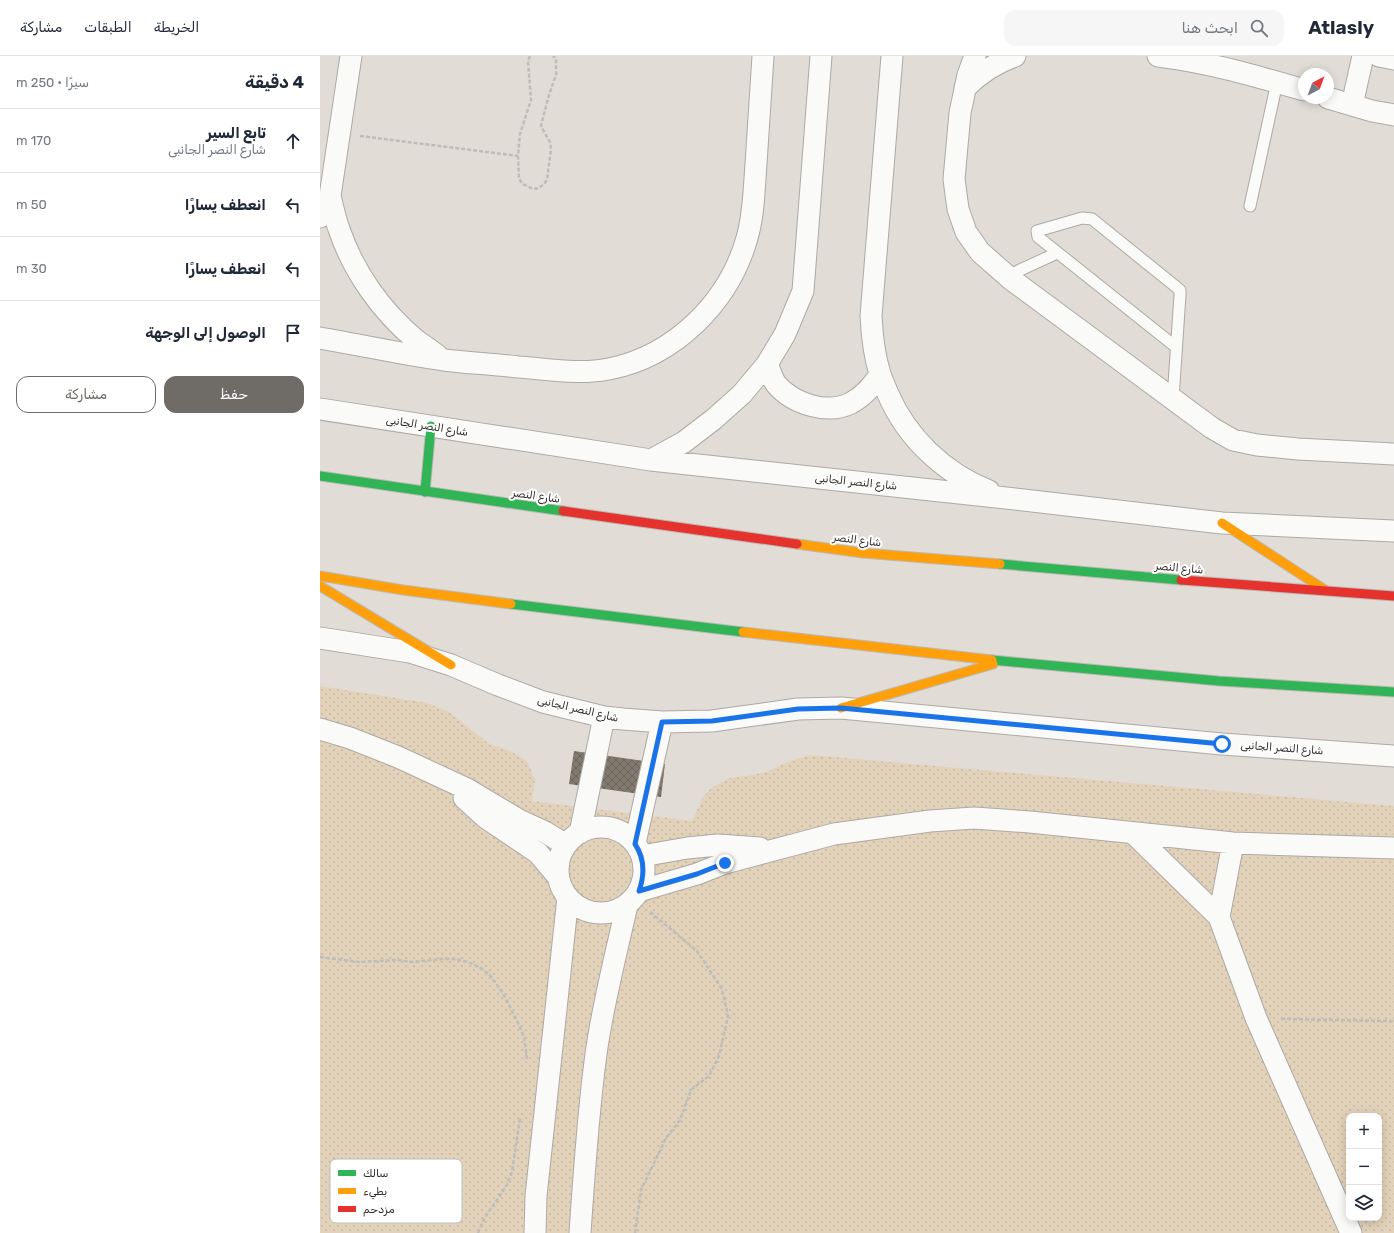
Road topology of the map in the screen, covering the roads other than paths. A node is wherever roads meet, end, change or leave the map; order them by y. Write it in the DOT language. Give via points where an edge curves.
graph roads {
  1 [pos="351,56"];
  2 [pos="763,56"];
  3 [pos="821,56"];
  4 [pos="892,56"];
  5 [pos="975,56"];
  6 [pos="1015,56"];
  7 [pos="1158,56"];
  8 [pos="1363,56"];
  9 [pos="1379,56"];
  10 [pos="1394,59"];
  11 [pos="1277,82"];
  12 [pos="965,88"];
  13 [pos="1298,88"];
  14 [pos="1334,100"];
  15 [pos="1352,105"];
  16 [pos="1394,115"];
  17 [pos="330,196"];
  18 [pos="1250,206"];
  19 [pos="320,217"];
  20 [pos="1057,253"];
  21 [pos="1007,276"];
  22 [pos="320,338"];
  23 [pos="1176,347"];
  24 [pos="444,360"];
  25 [pos="767,364"];
  26 [pos="880,375"];
  27 [pos="1173,399"];
  28 [pos="320,409"];
  29 [pos="431,426"];
  30 [pos="1394,454"];
  31 [pos="651,460"];
  32 [pos="320,476"];
  33 [pos="425,492"];
  34 [pos="1006,498"];
  35 [pos="1222,523"];
  36 [pos="1394,531"];
  37 [pos="320,576"];
  38 [pos="320,586"];
  39 [pos="1326,591"];
  40 [pos="1394,596"];
  41 [pos="320,638"];
  42 [pos="1002,661"];
  43 [pos="451,665"];
  44 [pos="1394,692"];
  45 [pos="841,708"];
  46 [pos="604,717"];
  47 [pos="662,722"];
  48 [pos="320,728"];
  49 [pos="1394,756"];
  50 [pos="444,779"];
  51 [pos="1133,834"];
  52 [pos="573,839"];
  53 [pos="1233,843"];
  54 [pos="1394,848"];
  55 [pos="776,849"];
  56 [pos="638,850"];
  57 [pos="559,878"];
  58 [pos="568,897"];
  59 [pos="633,898"];
  60 [pos="1219,917"];
  61 [pos="535,1233"];
  62 [pos="580,1233"];
  63 [pos="1351,1233"];
  1 -- 17 [label="street"];
  2 -- 24 [label="street" via="753,210 748,237 725,290 687,332 638,360 610,369 582,373"];
  3 -- 25 [label="street" via="803,291 785,334"];
  4 -- 26 [label="street" via="871,316 873,346"];
  5 -- 12 [label="street"];
  6 -- 12 [label="street" via="989,67"];
  7 -- 11 [label="street" via="1184,59"];
  8 -- 15 [label="street"];
  9 -- 10 [label="street"];
  11 -- 13 [label="street"];
  11 -- 18 [label="lane"];
  12 -- 21 [label="street" via="954,179 958,209 966,232 980,252"];
  14 -- 15 [label="street"];
  15 -- 16 [label="street"];
  17 -- 19 [label="street"];
  17 -- 24 [label="street" via="339,229 352,260 370,290 391,316 416,340"];
  20 -- 21 [label="lane"];
  20 -- 23 [label="lane"];
  20 -- 23 [label="lane" via="1038,237 1037,231 1082,218 1092,219 1180,290"];
  21 -- 27 [label="street"];
  22 -- 24 [label="street"];
  23 -- 27 [label="lane"];
  25 -- 26 [label="street" via="776,383 791,397 810,406 830,408 850,403 868,392"];
  25 -- 31 [label="street" via="742,394 714,419 684,442"];
  26 -- 34 [label="street" via="894,409 915,439 941,464 971,484"];
  27 -- 30 [label="street" via="1233,440 1298,449"];
  28 -- 29 [label="street, شارع النصر الجانبى"];
  29 -- 31 [label="street, شارع النصر الجانبى"];
  29 -- 33 [label="main road"];
  31 -- 34 [label="street, شارع النصر الجانبى"];
  32 -- 33 [label="main road, شارع النصر"];
  33 -- 39 [label="main road, شارع النصر" via="863,553"];
  34 -- 35 [label="street, شارع النصر الجانبى"];
  35 -- 36 [label="street, شارع النصر الجانبى"];
  35 -- 39 [label="main road"];
  37 -- 42 [label="main road" via="403,590 594,615"];
  38 -- 43 [label="main road"];
  39 -- 40 [label="main road, شارع النصر"];
  41 -- 43 [label="street, شارع النصر الجانبى" via="410,652"];
  42 -- 44 [label="main road" via="1219,681"];
  42 -- 45 [label="main road"];
  43 -- 46 [label="street, شارع النصر الجانبى" via="543,702"];
  45 -- 47 [label="street, شارع النصر الجانبى" via="798,709 712,721"];
  45 -- 49 [label="street, شارع النصر الجانبى" via="1222,744"];
  46 -- 47 [label="street, شارع النصر الجانبى"];
  46 -- 52 [label="street"];
  47 -- 56 [label="street"];
  48 -- 50 [label="street" via="398,757"];
  50 -- 52 [label="street" via="468,789 519,820 545,832"];
  50 -- 57 [label="street" via="486,818 538,854"];
  51 -- 53 [label="street"];
  51 -- 55 [label="street" via="974,818 930,820 834,834"];
  51 -- 60 [label="street"];
  52 -- 56 [label="street" via="592,828 604,827 626,835"];
  52 -- 57 [label="street" via="561,855"];
  53 -- 54 [label="street"];
  53 -- 60 [label="street"];
  55 -- 56 [label="street" via="718,845"];
  55 -- 59 [label="street" via="725,863"];
  56 -- 59 [label="street" via="644,868 643,880"];
  57 -- 58 [label="street"];
  58 -- 59 [label="street" via="578,906 602,913 615,911"];
  58 -- 61 [label="street" via="536,1196"];
  59 -- 62 [label="street" via="607,991 596,1054 584,1157"];
  60 -- 63 [label="street" via="1256,1018"];
}
